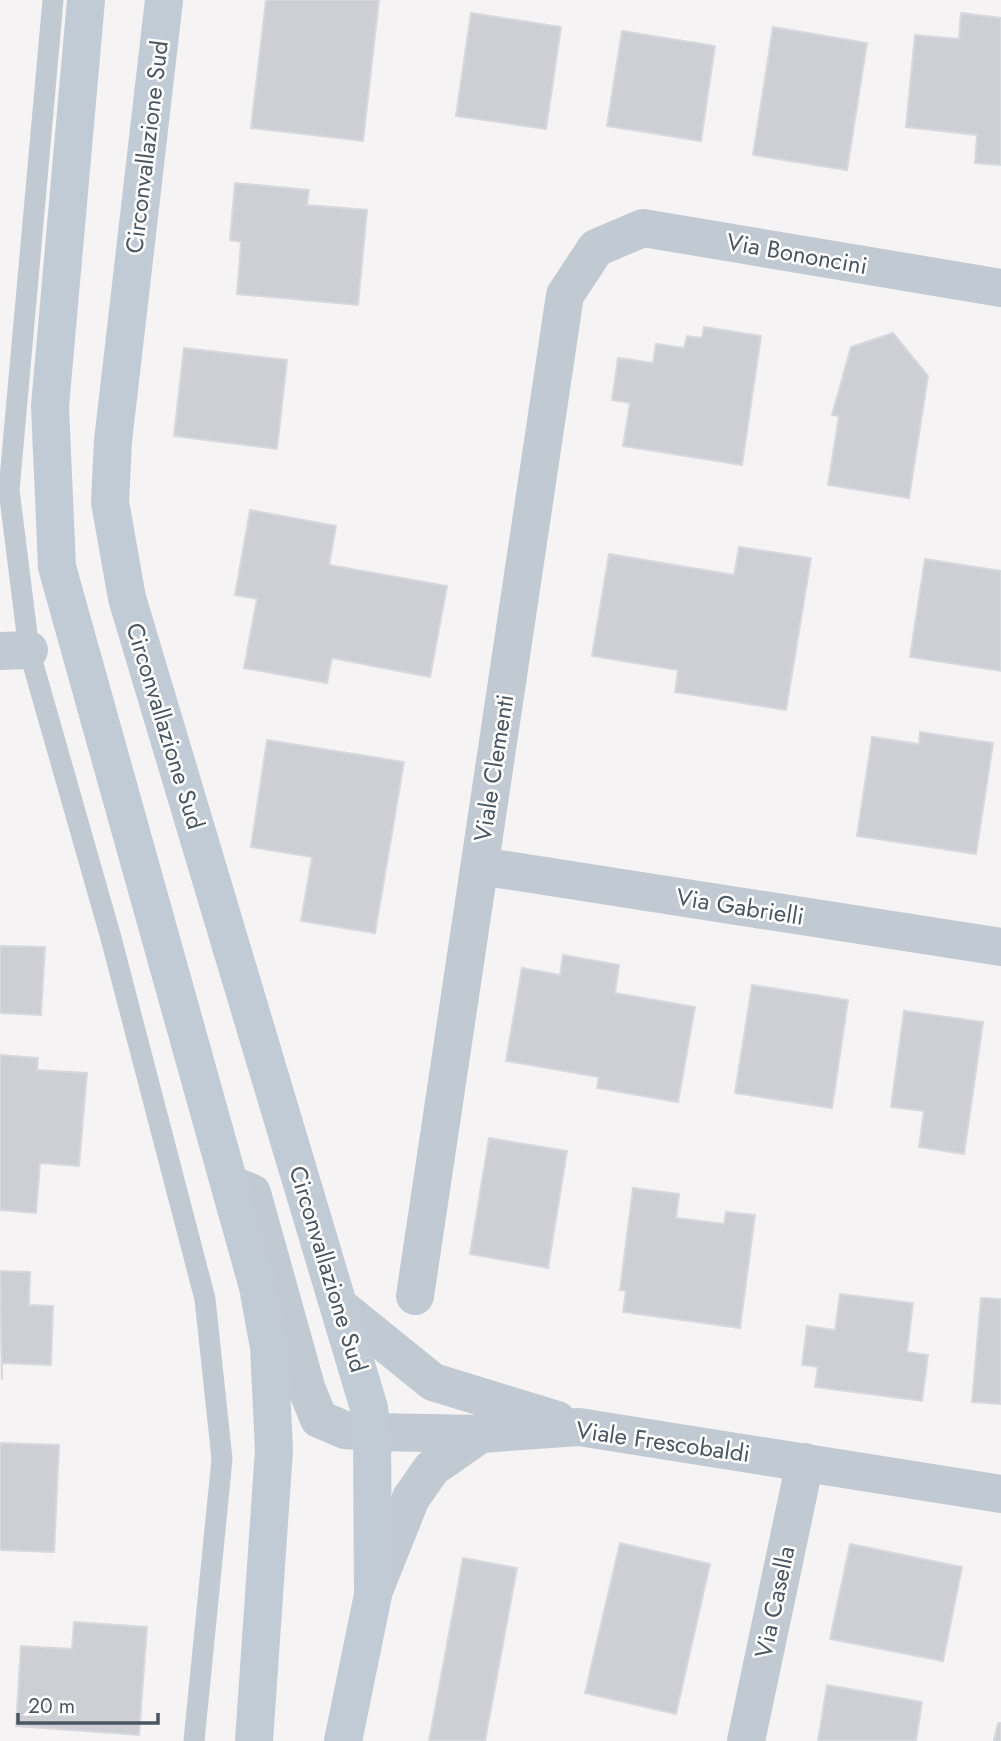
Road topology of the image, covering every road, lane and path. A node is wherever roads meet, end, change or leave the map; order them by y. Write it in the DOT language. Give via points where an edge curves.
graph roads {
  1 [pos="53,0"];
  2 [pos="86,0"];
  3 [pos="164,0"];
  4 [pos="596,248"];
  5 [pos="1001,288"];
  6 [pos="14,651"];
  7 [pos="480,866"];
  8 [pos="1001,947"];
  9 [pos="230,1184"];
  10 [pos="415,1296"];
  11 [pos="339,1306"];
  12 [pos="579,1427"];
  13 [pos="372,1432"];
  14 [pos="481,1434"];
  15 [pos="805,1462"];
  16 [pos="1001,1494"];
  17 [pos="373,1595"];
  18 [pos="194,1741"];
  19 [pos="254,1741"];
  20 [pos="343,1741"];
  21 [pos="746,1741"];
  1 -- 6 [label="lane" via="9,490"];
  2 -- 9 [label="main road" via="50,406 57,567"];
  3 -- 11 [label="main road, Circonvallazione Sud" via="113,441 110,502 127,598"];
  4 -- 5 [label="street, Via Bononcini" via="643,228"];
  4 -- 7 [label="street, Viale Clementi" via="565,295"];
  6 -- 18 [label="lane" via="111,938 205,1299 222,1460"];
  7 -- 8 [label="street, Via Gabrielli"];
  7 -- 10 [label="street, Viale Clementi"];
  9 -- 13 [label="street, Circonvallazione Sud" via="252,1193 319,1419 345,1430"];
  9 -- 19 [label="main road" via="269,1347 274,1450"];
  11 -- 12 [label="street" via="433,1382"];
  11 -- 13 [label="main road, Circonvallazione Sud"];
  12 -- 14 [label="street, Viale Frescobaldi"];
  12 -- 15 [label="street, Viale Frescobaldi"];
  13 -- 14 [label="street, Circonvallazione Sud"];
  13 -- 17 [label="main road, Circonvallazione Sud"];
  14 -- 17 [label="street" via="432,1468 411,1498"];
  15 -- 16 [label="street, Viale Frescobaldi"];
  15 -- 21 [label="street, Via Casella"];
  17 -- 20 [label="main road, Circonvallazione Sud"];
}
